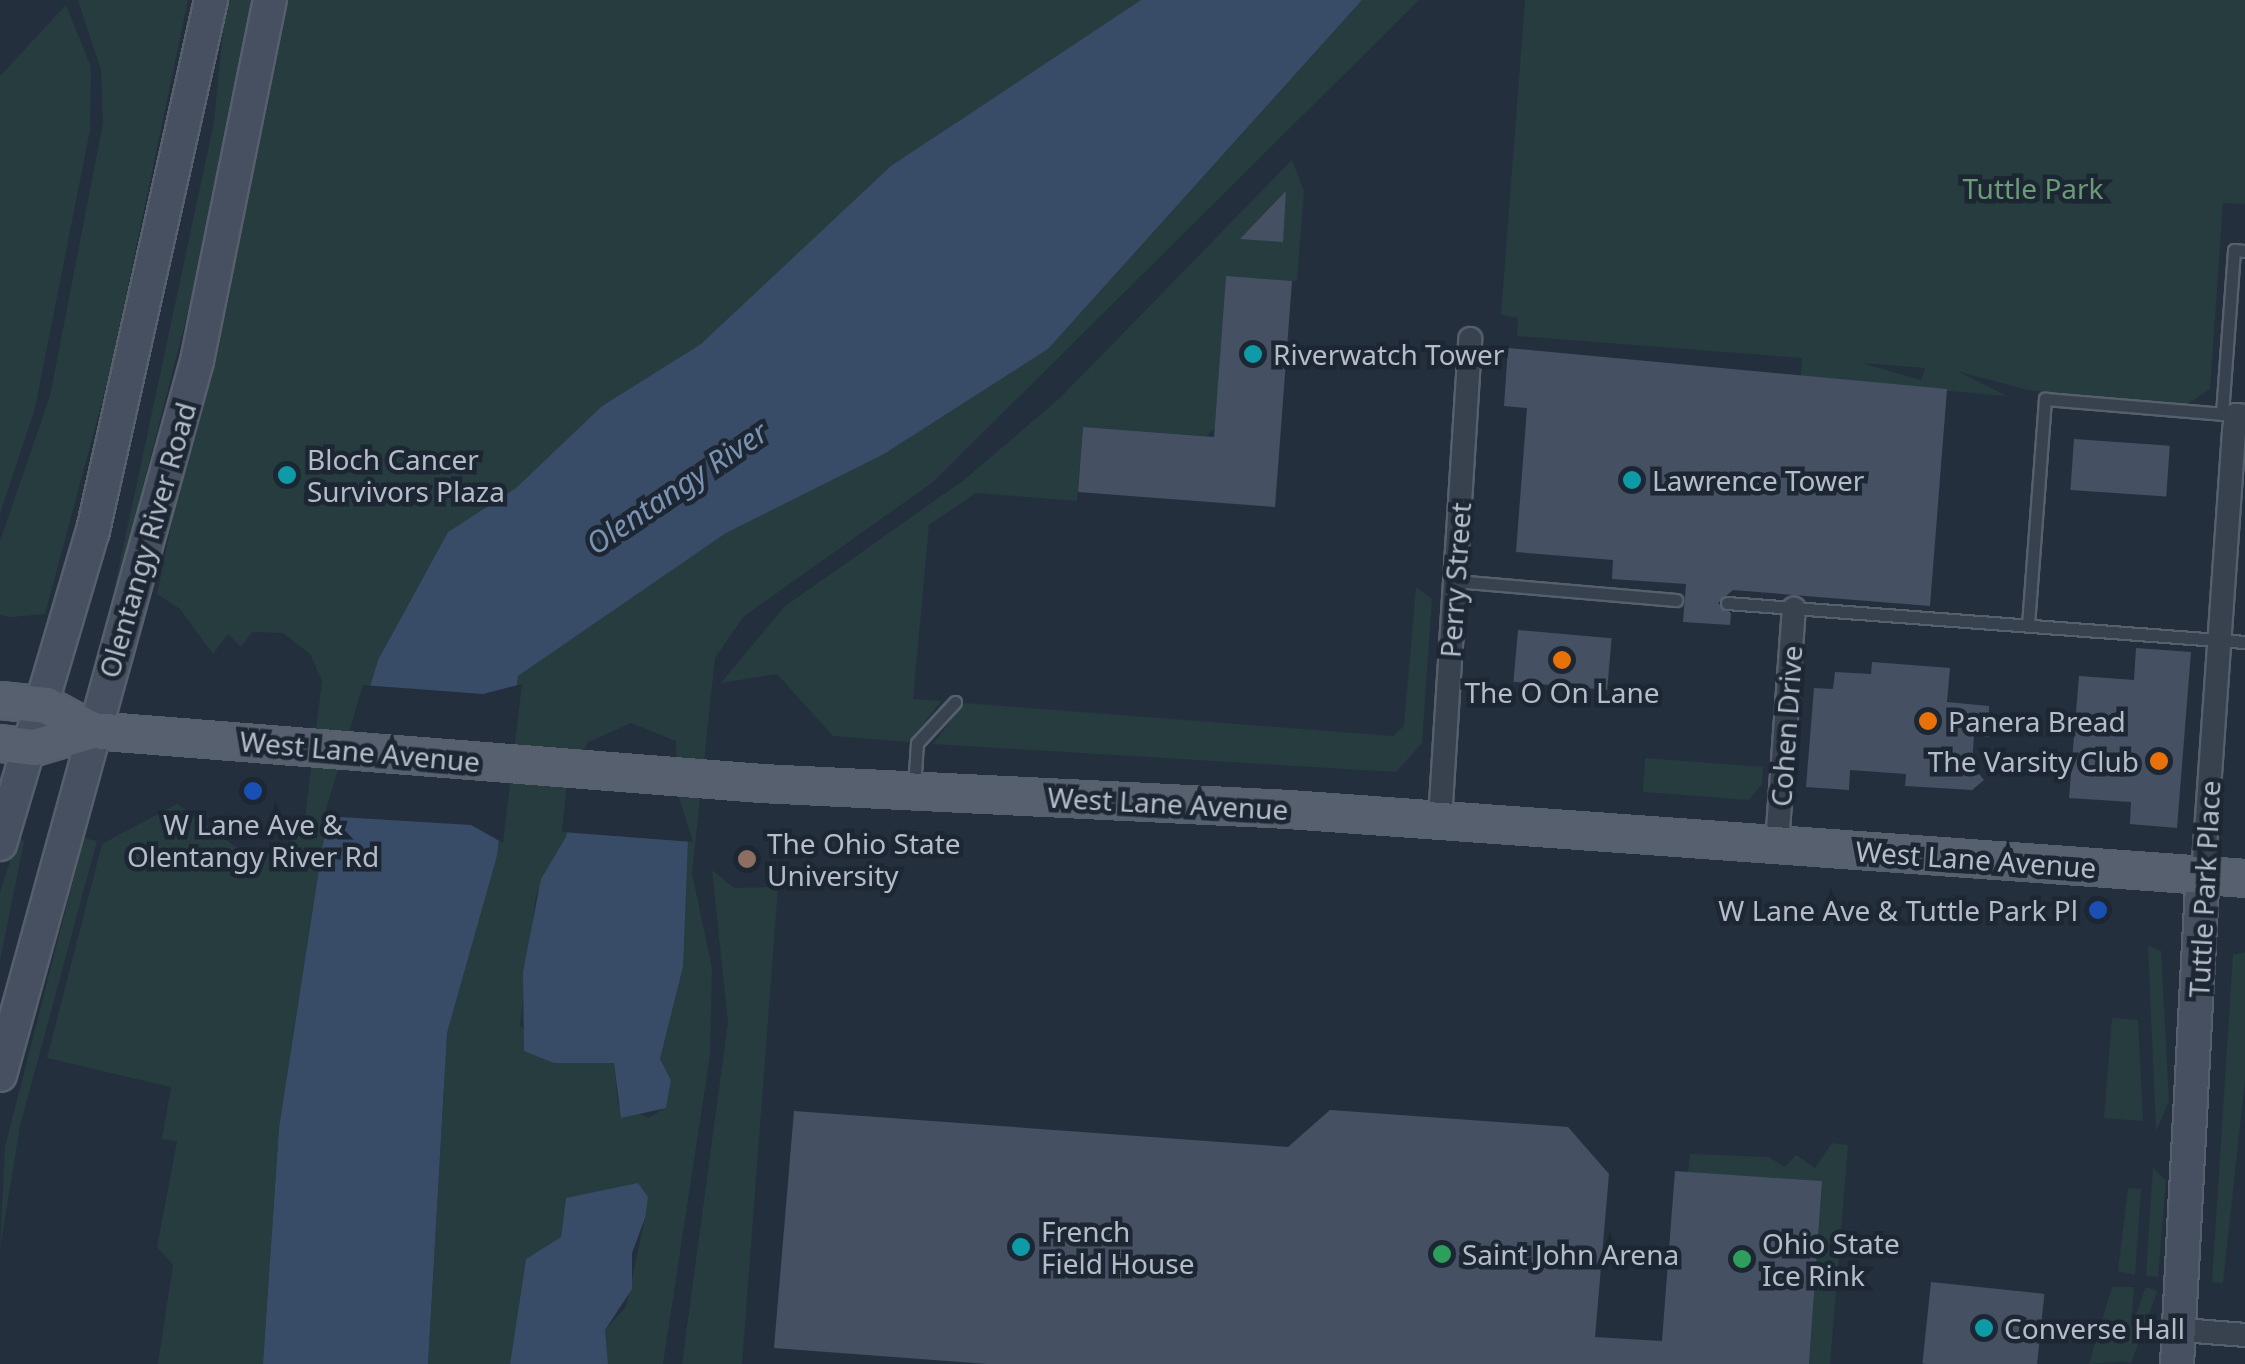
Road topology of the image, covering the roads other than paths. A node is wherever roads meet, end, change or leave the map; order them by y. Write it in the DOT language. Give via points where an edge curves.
graph roads {
  1 [pos="211,0"];
  2 [pos="270,0"];
  3 [pos="2244,251"];
  4 [pos="1470,339"];
  5 [pos="2234,415"];
  6 [pos="1454,581"];
  7 [pos="1676,600"];
  8 [pos="1727,603"];
  9 [pos="1794,608"];
  10 [pos="2028,626"];
  11 [pos="2218,640"];
  12 [pos="2245,642"];
  13 [pos="0,700"];
  14 [pos="955,702"];
  15 [pos="46,706"];
  16 [pos="92,730"];
  17 [pos="17,745"];
  18 [pos="914,791"];
  19 [pos="1440,820"];
  20 [pos="0,844"];
  21 [pos="1777,844"];
  22 [pos="2203,875"];
  23 [pos="2245,878"];
  24 [pos="0,1075"];
  25 [pos="2182,1330"];
  26 [pos="2245,1334"];
  27 [pos="2177,1364"];
  1 -- 15 [label="main road, Olentangy River Road" via="150,296"];
  2 -- 16 [label="main road, Olentangy River Road" via="196,361"];
  3 -- 5 [label="lane" via="2234,250"];
  4 -- 6 [label="street, Perry Street"];
  5 -- 10 [label="lane" via="2045,399"];
  5 -- 11 [label="street, Tuttle Park Place"];
  6 -- 7 [label="lane"];
  6 -- 19 [label="street, Perry Street"];
  8 -- 9 [label="lane"];
  9 -- 10 [label="lane"];
  9 -- 21 [label="street, Cohen Drive"];
  10 -- 11 [label="lane"];
  11 -- 12 [label="lane"];
  11 -- 22 [label="street, Tuttle Park Place"];
  13 -- 15 [label="main road, West Lane Avenue"];
  14 -- 18 [label="lane" via="917,743"];
  15 -- 16 [label="main road, West Lane Avenue"];
  15 -- 17 [label="main road, Olentangy River Road"];
  16 -- 17 [label="main road, West Lane Avenue"];
  16 -- 18 [label="main road, West Lane Avenue"];
  16 -- 24 [label="main road, Olentangy River Road"];
  17 -- 20 [label="main road, Olentangy River Road"];
  18 -- 19 [label="main road, West Lane Avenue"];
  19 -- 21 [label="main road, West Lane Avenue"];
  21 -- 22 [label="main road, West Lane Avenue"];
  22 -- 23 [label="main road, West Lane Avenue"];
  22 -- 25 [label="main road, Tuttle Park Place"];
  25 -- 26 [label="street"];
  25 -- 27 [label="main road, Tuttle Park Place"];
}
